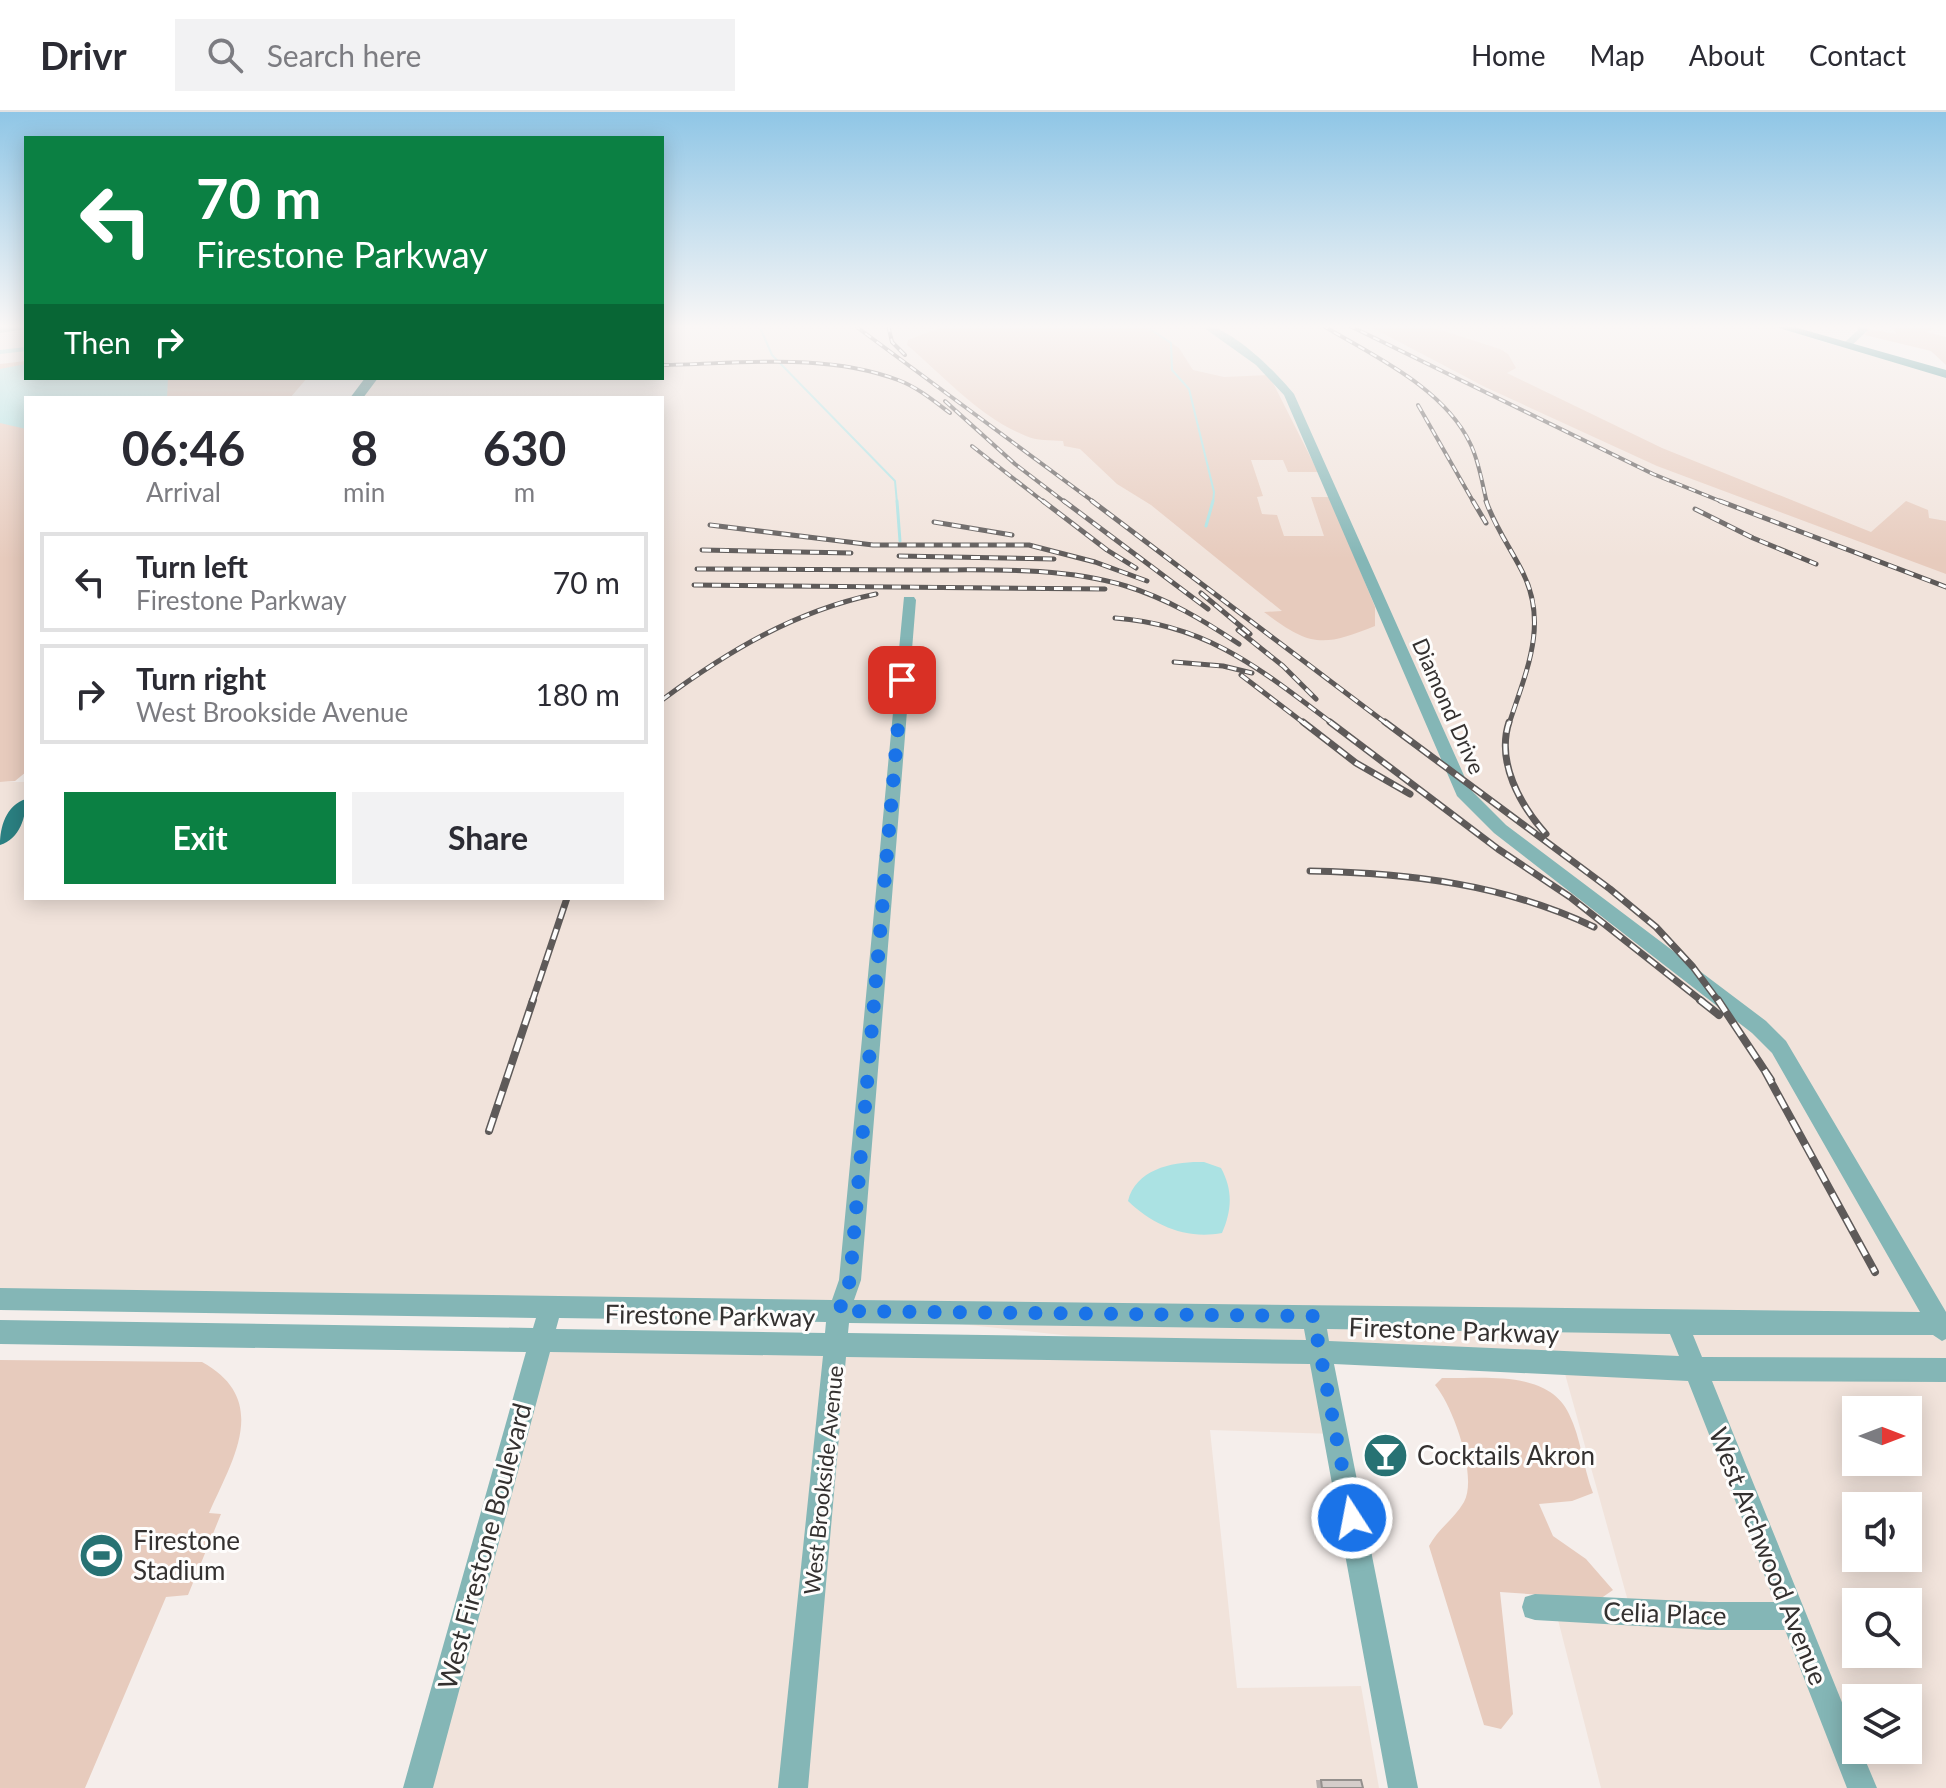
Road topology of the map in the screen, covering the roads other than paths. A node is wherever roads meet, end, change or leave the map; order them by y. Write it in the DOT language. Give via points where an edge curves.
graph roads {
  1 [pos="1293,403"];
  2 [pos="909,600"];
  3 [pos="24,808"];
  4 [pos="0,838"];
  5 [pos="0,1299"];
  6 [pos="551,1305"];
  7 [pos="839,1311"];
  8 [pos="1313,1316"];
  9 [pos="1677,1323"];
  10 [pos="1944,1328"];
  11 [pos="0,1332"];
  12 [pos="541,1340"];
  13 [pos="836,1345"];
  14 [pos="1320,1352"];
  15 [pos="1695,1369"];
  16 [pos="1946,1370"];
  17 [pos="1535,1607"];
  18 [pos="1794,1616"];
  19 [pos="418,1788"];
  20 [pos="793,1788"];
  21 [pos="1403,1788"];
  22 [pos="1862,1788"];
  1 -- 10 [label="street, Diamond Drive" via="1463,792 1512,839 1759,1027 1788,1059"];
  2 -- 7 [label="street, West Brookside Avenue" via="850,1280"];
  3 -- 4 [label="main road"];
  5 -- 6 [label="street, Firestone Parkway"];
  6 -- 7 [label="street, Firestone Parkway"];
  6 -- 12 [label="street, West Firestone Boulevard"];
  7 -- 8 [label="street, Firestone Parkway"];
  7 -- 13 [label="street, West Brookside Avenue"];
  8 -- 9 [label="street, Firestone Parkway"];
  8 -- 14 [label="street"];
  9 -- 10 [label="street, Firestone Parkway"];
  9 -- 15 [label="street, West Archwood Avenue"];
  11 -- 12 [label="street, Firestone Parkway"];
  12 -- 13 [label="street, Firestone Parkway"];
  12 -- 19 [label="street, West Firestone Boulevard"];
  13 -- 14 [label="street, Firestone Parkway"];
  13 -- 20 [label="street, West Brookside Avenue"];
  14 -- 15 [label="street, Firestone Parkway"];
  14 -- 21 [label="street"];
  15 -- 16 [label="street, Firestone Parkway"];
  15 -- 18 [label="street, West Archwood Avenue"];
  17 -- 18 [label="street, Celia Place"];
  18 -- 22 [label="street, West Archwood Avenue"];
}
